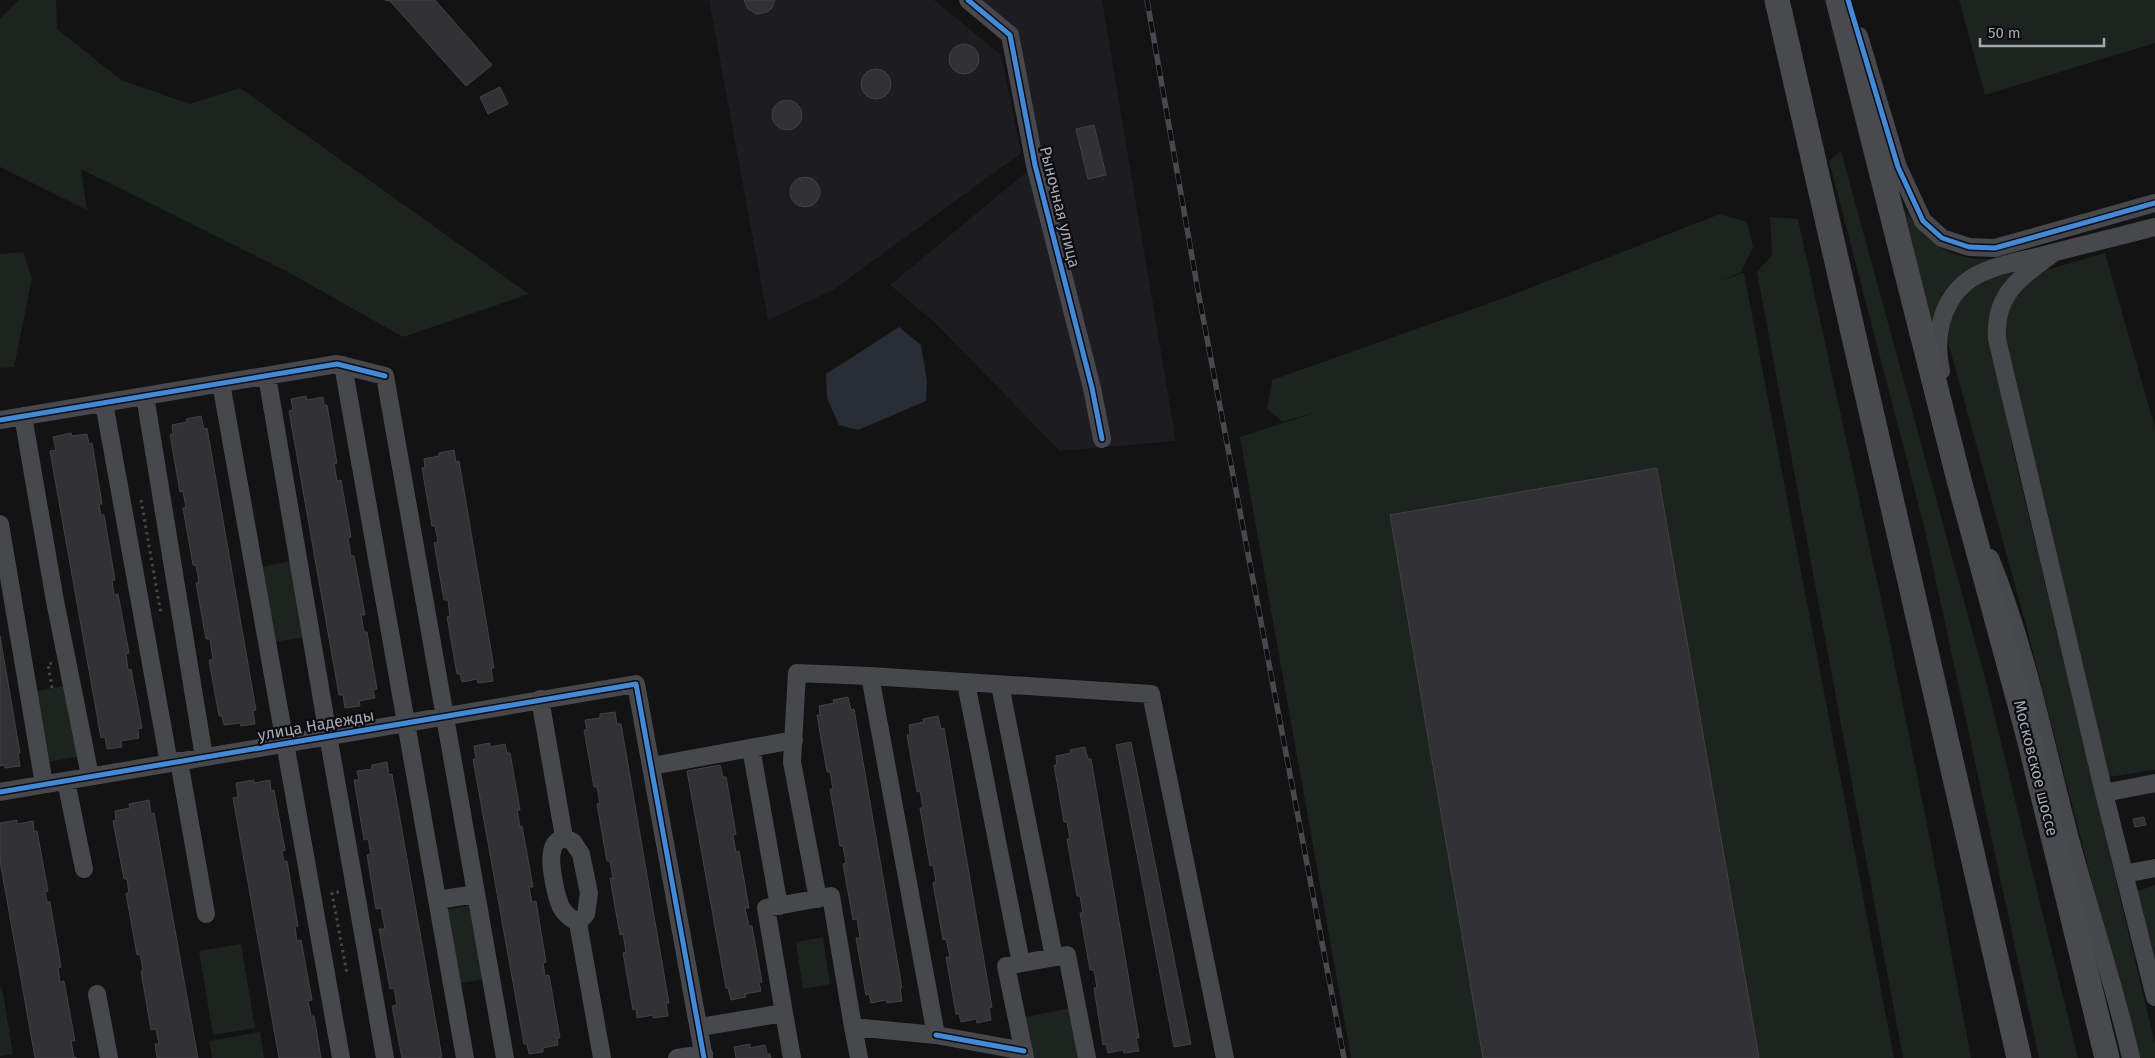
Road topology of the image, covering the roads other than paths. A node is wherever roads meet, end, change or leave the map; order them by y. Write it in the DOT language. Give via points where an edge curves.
graph roads {
  1 [pos="968,0"];
  2 [pos="1777,0"];
  3 [pos="1838,0"];
  4 [pos="1848,0"];
  5 [pos="2155,204"];
  6 [pos="2151,230"];
  7 [pos="2055,252"];
  8 [pos="344,365"];
  9 [pos="267,376"];
  10 [pos="221,383"];
  11 [pos="145,396"];
  12 [pos="104,403"];
  13 [pos="22,416"];
  14 [pos="0,420"];
  15 [pos="1945,420"];
  16 [pos="1102,439"];
  17 [pos="1959,480"];
  18 [pos="0,524"];
  19 [pos="870,676"];
  20 [pos="966,683"];
  21 [pos="1000,684"];
  22 [pos="540,699"];
  23 [pos="445,715"];
  24 [pos="406,722"];
  25 [pos="328,735"];
  26 [pos="794,740"];
  27 [pos="285,742"];
  28 [pos="751,748"];
  29 [pos="204,757"];
  30 [pos="174,762"];
  31 [pos="652,766"];
  32 [pos="90,776"];
  33 [pos="66,781"];
  34 [pos="2155,783"];
  35 [pos="44,784"];
  36 [pos="0,792"];
  37 [pos="2104,792"];
  38 [pos="564,837"];
  39 [pos="2155,868"];
  40 [pos="84,869"];
  41 [pos="2124,874"];
  42 [pos="476,894"];
  43 [pos="818,898"];
  44 [pos="437,900"];
  45 [pos="779,906"];
  46 [pos="206,914"];
  47 [pos="578,923"];
  48 [pos="1054,957"];
  49 [pos="1021,963"];
  50 [pos="97,994"];
  51 [pos="2155,997"];
  52 [pos="784,1013"];
  53 [pos="700,1027"];
  54 [pos="854,1027"];
  55 [pos="936,1035"];
  56 [pos="1024,1054"];
  57 [pos="704,1056"];
  58 [pos="109,1058"];
  59 [pos="341,1058"];
  60 [pos="385,1058"];
  61 [pos="465,1058"];
  62 [pos="505,1058"];
  63 [pos="602,1058"];
  64 [pos="677,1058"];
  65 [pos="792,1058"];
  66 [pos="859,1058"];
  67 [pos="1087,1058"];
  68 [pos="1225,1058"];
  69 [pos="2018,1058"];
  70 [pos="2107,1058"];
  71 [pos="2131,1058"];
  1 -- 16 [label="street, Рыночная улица" via="1010,35 1035,165"];
  2 -- 69 [label="highway"];
  3 -- 15 [label="highway, Московское шоссе"];
  4 -- 5 [label="street" via="1898,167 1923,221 1942,238 1969,247 1995,248"];
  6 -- 7 [label="street"];
  7 -- 15 [label="street" via="1983,272 1952,296 1943,312 1938,343 1945,392"];
  7 -- 37 [label="street" via="2021,277 2007,293 1998,315 1997,339"];
  8 -- 9 [label="street"];
  8 -- 23 [label="street" via="385,376"];
  8 -- 24 [label="street"];
  9 -- 10 [label="street"];
  9 -- 25 [label="street"];
  10 -- 11 [label="street"];
  10 -- 27 [label="street"];
  11 -- 12 [label="street"];
  11 -- 29 [label="street"];
  12 -- 13 [label="street"];
  12 -- 30 [label="street"];
  13 -- 14 [label="street"];
  13 -- 32 [label="street"];
  15 -- 17 [label="highway, Московское шоссе"];
  17 -- 70 [label="highway, Московское шоссе" via="2029,738"];
  17 -- 71 [label="street" via="2008,602"];
  18 -- 35 [label="street"];
  19 -- 20 [label="street"];
  19 -- 26 [label="street" via="797,673"];
  19 -- 55 [label="street"];
  20 -- 21 [label="street"];
  20 -- 49 [label="street"];
  21 -- 48 [label="street"];
  21 -- 68 [label="street" via="1150,694"];
  22 -- 23 [label="street, улица Надежды"];
  22 -- 31 [label="street, улица Надежды" via="636,684"];
  22 -- 38 [label="street"];
  23 -- 24 [label="street, улица Надежды"];
  23 -- 42 [label="street"];
  24 -- 25 [label="street, улица Надежды"];
  24 -- 44 [label="street"];
  25 -- 27 [label="street, улица Надежды"];
  25 -- 60 [label="street"];
  26 -- 28 [label="street"];
  26 -- 43 [label="street" via="792,762"];
  27 -- 29 [label="street, улица Надежды"];
  27 -- 59 [label="street"];
  28 -- 31 [label="street"];
  28 -- 45 [label="street"];
  29 -- 30 [label="street, улица Надежды"];
  30 -- 32 [label="street, улица Надежды"];
  30 -- 46 [label="street"];
  31 -- 53 [label="street"];
  32 -- 33 [label="street, улица Надежды"];
  33 -- 35 [label="street, улица Надежды"];
  33 -- 40 [label="street"];
  34 -- 37 [label="street"];
  35 -- 36 [label="street, улица Надежды"];
  37 -- 41 [label="street"];
  38 -- 47 [label="street" via="573,842 581,854 589,893 586,914"];
  38 -- 47 [label="street" via="556,842 552,864 560,905 566,915"];
  39 -- 41 [label="street"];
  41 -- 51 [label="street"];
  42 -- 44 [label="street"];
  42 -- 62 [label="street"];
  43 -- 45 [label="street"];
  43 -- 54 [label="street" via="831,896"];
  44 -- 61 [label="street"];
  45 -- 52 [label="street" via="766,908"];
  47 -- 63 [label="street"];
  48 -- 49 [label="street"];
  48 -- 67 [label="street" via="1067,955"];
  49 -- 56 [label="street" via="1006,966"];
  50 -- 58 [label="street"];
  52 -- 53 [label="street"];
  52 -- 65 [label="street"];
  53 -- 57 [label="street"];
  54 -- 55 [label="street"];
  54 -- 66 [label="street"];
  55 -- 56 [label="street"];
  57 -- 64 [label="street"];
}
